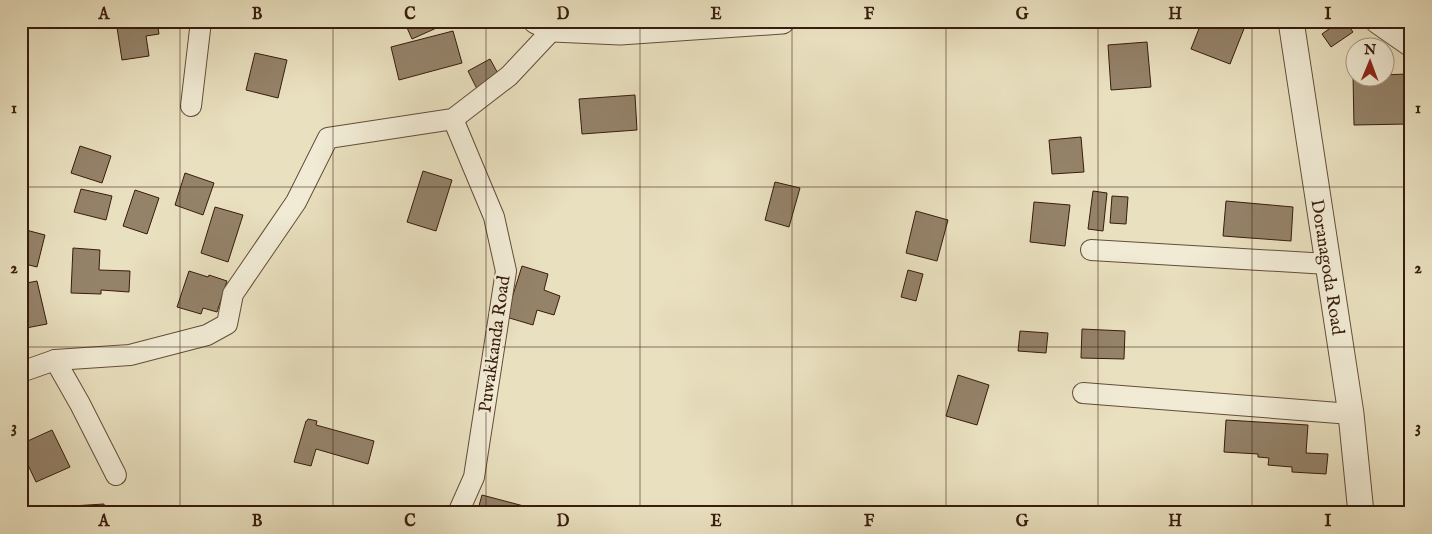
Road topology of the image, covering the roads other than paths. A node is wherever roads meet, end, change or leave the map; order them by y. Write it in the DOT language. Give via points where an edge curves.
graph roads {
  1 [pos="200,21"];
  2 [pos="782,21"];
  3 [pos="1290,21"];
  4 [pos="1378,21"];
  5 [pos="544,25"];
  6 [pos="1411,44"];
  7 [pos="191,106"];
  8 [pos="453,119"];
  9 [pos="1091,250"];
  10 [pos="1328,264"];
  11 [pos="55,360"];
  12 [pos="21,372"];
  13 [pos="1083,393"];
  14 [pos="1351,414"];
  15 [pos="116,475"];
  16 [pos="458,513"];
  17 [pos="1361,513"];
  1 -- 7 [label="street"];
  2 -- 5 [label="street" via="620,32"];
  3 -- 10 [label="street, Doranagoda Road"];
  4 -- 6 [label="street"];
  5 -- 8 [label="street" via="509,76"];
  8 -- 11 [label="street" via="328,138 296,202 233,294 227,324 207,335 130,355"];
  8 -- 16 [label="street, Puwakkanda Road" via="494,217 506,271 474,477"];
  9 -- 10 [label="street"];
  10 -- 14 [label="street, Doranagoda Road"];
  11 -- 12 [label="street"];
  11 -- 15 [label="street"];
  13 -- 14 [label="street"];
  14 -- 17 [label="street, Doranagoda Road"];
}
